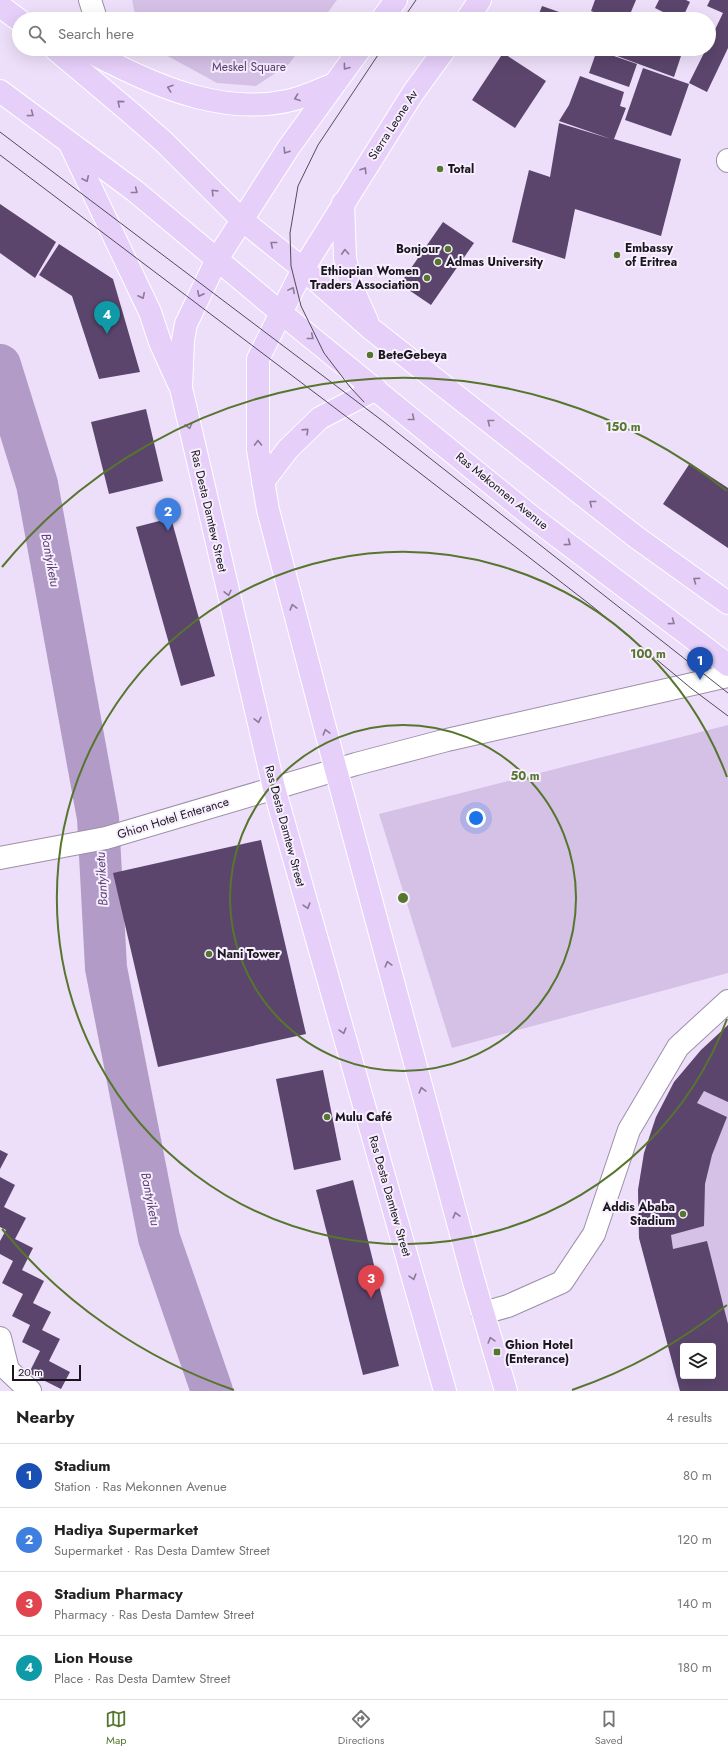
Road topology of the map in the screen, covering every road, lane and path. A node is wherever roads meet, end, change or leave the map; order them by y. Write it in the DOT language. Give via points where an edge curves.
graph roads {
  1 [pos="90,0"];
  2 [pos="396,0"];
  3 [pos="480,0"];
  4 [pos="0,6"];
  5 [pos="94,12"];
  6 [pos="387,12"];
  7 [pos="471,12"];
  8 [pos="12,15"];
  9 [pos="63,56"];
  10 [pos="109,56"];
  11 [pos="355,56"];
  12 [pos="440,56"];
  13 [pos="333,85"];
  14 [pos="0,91"];
  15 [pos="70,143"];
  16 [pos="343,203"];
  17 [pos="242,220"];
  18 [pos="217,259"];
  19 [pos="303,269"];
  20 [pos="280,312"];
  21 [pos="370,328"];
  22 [pos="180,388"];
  23 [pos="376,389"];
  24 [pos="263,482"];
  25 [pos="728,603"];
  26 [pos="728,665"];
  27 [pos="728,676"];
  28 [pos="336,770"];
  29 [pos="274,788"];
  30 [pos="0,858"];
  31 [pos="728,1001"];
  32 [pos="483,1313"];
  33 [pos="0,1338"];
  34 [pos="30,1391"];
  35 [pos="445,1391"];
  36 [pos="506,1391"];
  1 -- 5 [label="street"];
  2 -- 6 [label="main road"];
  3 -- 7 [label="main road"];
  4 -- 8 [label="main road"];
  17 -- 9 [label="main road, one-way" via="164,142"];
  13 -- 10 [label="main road, one-way" via="289,101 234,104 201,99 157,83"];
  11 -- 13 [label="main road, Ras Desta Damtew Street, one-way"];
  16 -- 12 [label="main road, Sierra Leone Av, one-way"];
  13 -- 17 [label="main road, Ras Desta Damtew Street, one-way"];
  14 -- 15 [label="main road, Ras Mekonnen Avenue, one-way"];
  15 -- 18 [label="main road, Ras Mekonnen Avenue, one-way" via="135,191"];
  15 -- 22 [label="main road, one-way" via="150,312"];
  16 -- 19 [label="main road, Sierra Leone Av"];
  21 -- 16 [label="main road, one-way" via="351,285 345,258"];
  17 -- 18 [label="main road, Ras Desta Damtew Street"];
  19 -- 17 [label="main road, one-way"];
  18 -- 20 [label="main road, Ras Mekonnen Avenue"];
  18 -- 22 [label="main road, Ras Desta Damtew Street, one-way" via="186,324 182,340"];
  20 -- 19 [label="main road, Sierra Leone Av, one-way"];
  19 -- 21 [label="main road"];
  20 -- 23 [label="main road, Ras Mekonnen Avenue, one-way"];
  24 -- 20 [label="main road, one-way" via="258,450 258,359"];
  25 -- 21 [label="main road, one-way" via="636,537"];
  22 -- 29 [label="main road, Ras Desta Damtew Street, one-way"];
  24 -- 23 [label="main road, one-way" via="288,449 320,418"];
  23 -- 26 [label="main road, Ras Mekonnen Avenue, one-way" via="532,517"];
  28 -- 24 [label="main road, one-way" via="268,510"];
  27 -- 28 [label="street, Ghion Hotel Enterance" via="447,740"];
  28 -- 29 [label="street, Ghion Hotel Enterance"];
  32 -- 28 [label="main road, one-way"];
  29 -- 30 [label="street, Ghion Hotel Enterance" via="106,838"];
  29 -- 35 [label="main road, Ras Desta Damtew Street, one-way"];
  31 -- 32 [label="street" via="678,1047 629,1130 594,1234 562,1282 508,1306"];
  36 -- 32 [label="main road, one-way"];
  33 -- 34 [label="street" via="8,1370"];
}
